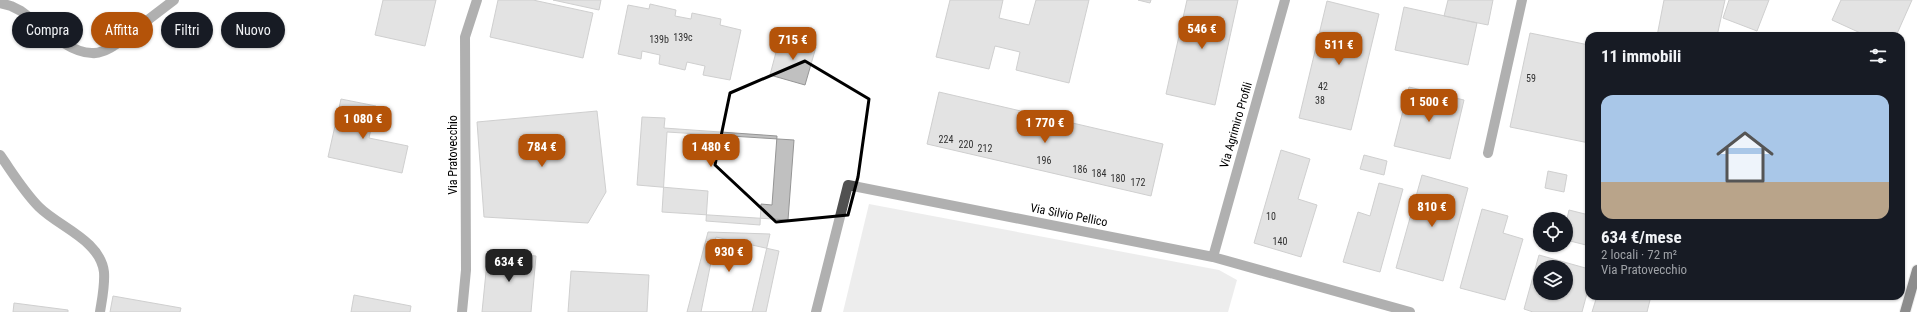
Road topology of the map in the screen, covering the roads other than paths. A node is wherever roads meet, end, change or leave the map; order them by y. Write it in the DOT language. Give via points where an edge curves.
graph roads {
  1 [pos="174,0"];
  2 [pos="477,0"];
  3 [pos="1285,0"];
  4 [pos="1522,0"];
  5 [pos="0,3"];
  6 [pos="1488,153"];
  7 [pos="0,155"];
  8 [pos="1213,257"];
  9 [pos="1917,270"];
  10 [pos="100,312"];
  11 [pos="462,312"];
  12 [pos="816,312"];
  13 [pos="1410,312"];
  14 [pos="1906,312"];
  1 -- 5 [label="street" via="115,45 93,54 71,48 20,10"];
  2 -- 11 [label="street, Via Pratovecchio" via="465,37 466,270"];
  3 -- 8 [label="street, Via Agrimiro Profili"];
  4 -- 6 [label="street"];
  7 -- 10 [label="street" via="39,207 79,237 99,258 104,271"];
  8 -- 12 [label="street, Via Silvio Pellico" via="848,185"];
  8 -- 13 [label="street, Via Silvio Pellico"];
  9 -- 14 [label="main road"];
}
